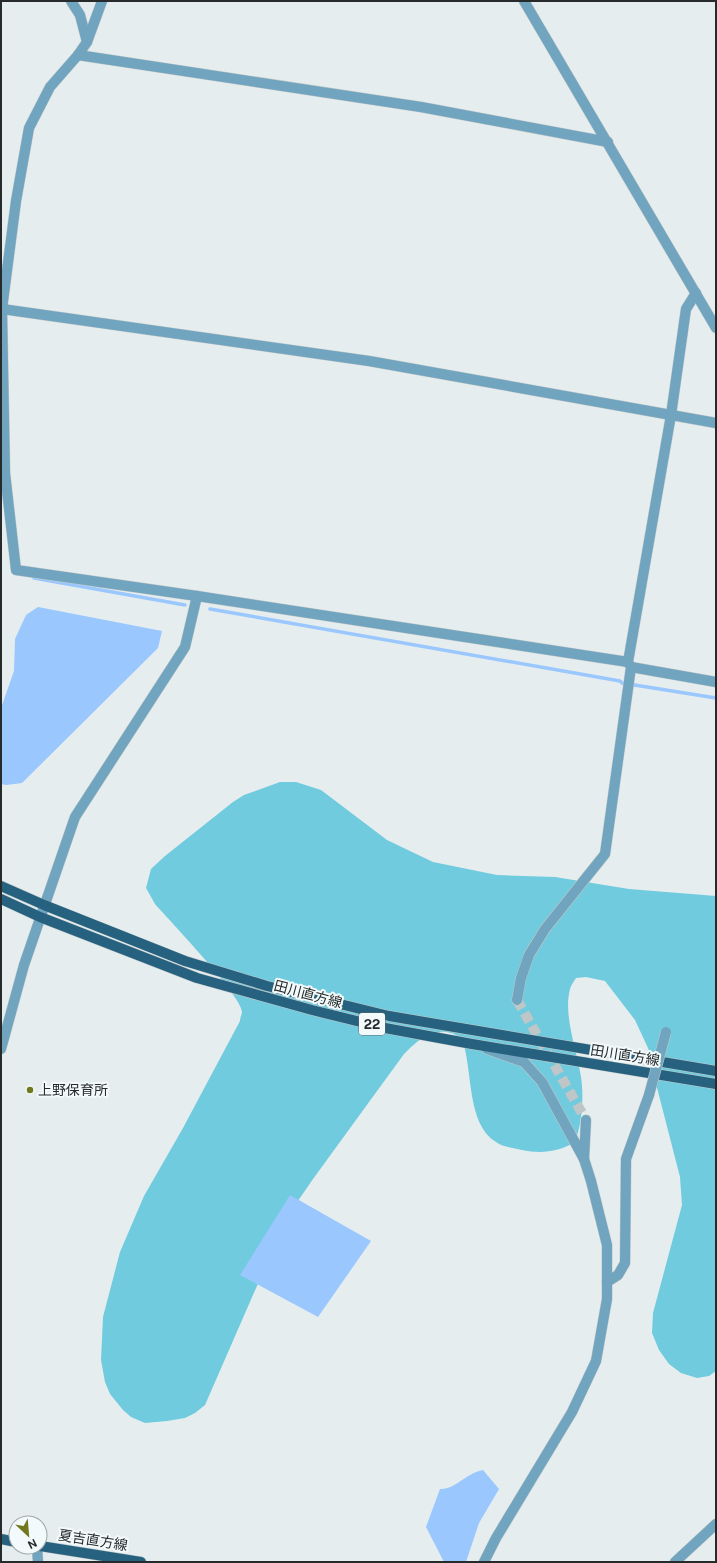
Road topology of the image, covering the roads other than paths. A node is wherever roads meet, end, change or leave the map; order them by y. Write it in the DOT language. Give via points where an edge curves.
graph roads {
  1 [pos="71,1"];
  2 [pos="102,1"];
  3 [pos="524,1"];
  4 [pos="87,42"];
  5 [pos="78,55"];
  6 [pos="608,142"];
  7 [pos="696,293"];
  8 [pos="2,309"];
  9 [pos="716,328"];
  10 [pos="671,415"];
  11 [pos="716,423"];
  12 [pos="197,596"];
  13 [pos="630,665"];
  14 [pos="716,682"];
  15 [pos="1,886"];
  16 [pos="1,899"];
  17 [pos="44,905"];
  18 [pos="40,917"];
  19 [pos="517,1000"];
  20 [pos="666,1032"];
  21 [pos="472,1044"];
  22 [pos="1,1049"];
  23 [pos="716,1071"];
  24 [pos="716,1084"];
  25 [pos="586,1120"];
  26 [pos="584,1159"];
  27 [pos="607,1282"];
  28 [pos="716,1524"];
  29 [pos="48,1548"];
  30 [pos="120,1560"];
  31 [pos="141,1562"];
  32 [pos="484,1562"];
  33 [pos="675,1562"];
  1 -- 4 [label="street" via="80,15"];
  2 -- 4 [label="street"];
  3 -- 6 [label="street"];
  4 -- 5 [label="street"];
  5 -- 6 [label="street" via="420,107"];
  5 -- 8 [label="street" via="50,87 29,128 16,201"];
  6 -- 7 [label="street"];
  7 -- 9 [label="street"];
  7 -- 10 [label="street" via="686,309"];
  8 -- 10 [label="street" via="369,361"];
  8 -- 12 [label="street" via="5,473 16,570"];
  10 -- 11 [label="street"];
  10 -- 13 [label="street"];
  12 -- 13 [label="street"];
  12 -- 17 [label="street" via="185,647 75,818"];
  13 -- 14 [label="street"];
  13 -- 19 [label="street" via="605,854 545,929 529,955 520,978"];
  15 -- 17 [label="main road, 田川直方線 / 22"];
  16 -- 18 [label="main road, 田川直方線 / 22"];
  17 -- 18 [label="street"];
  17 -- 23 [label="main road, 田川直方線 / 22" via="186,961 267,986 389,1016"];
  18 -- 21 [label="main road, 田川直方線 / 22" via="198,978 385,1028"];
  18 -- 22 [label="street"];
  20 -- 27 [label="street, bridge" via="650,1095 626,1159 625,1263 618,1275"];
  21 -- 24 [label="main road, 田川直方線 / 22"];
  21 -- 26 [label="street" via="524,1062 542,1082"];
  25 -- 26 [label="street"];
  26 -- 27 [label="street" via="607,1245"];
  27 -- 32 [label="street" via="607,1299 596,1361 572,1412"];
  28 -- 33 [label="street"];
  29 -- 30 [label="main road, 夏吉直方線"];
  30 -- 31 [label="main road, 夏吉直方線"];
}
